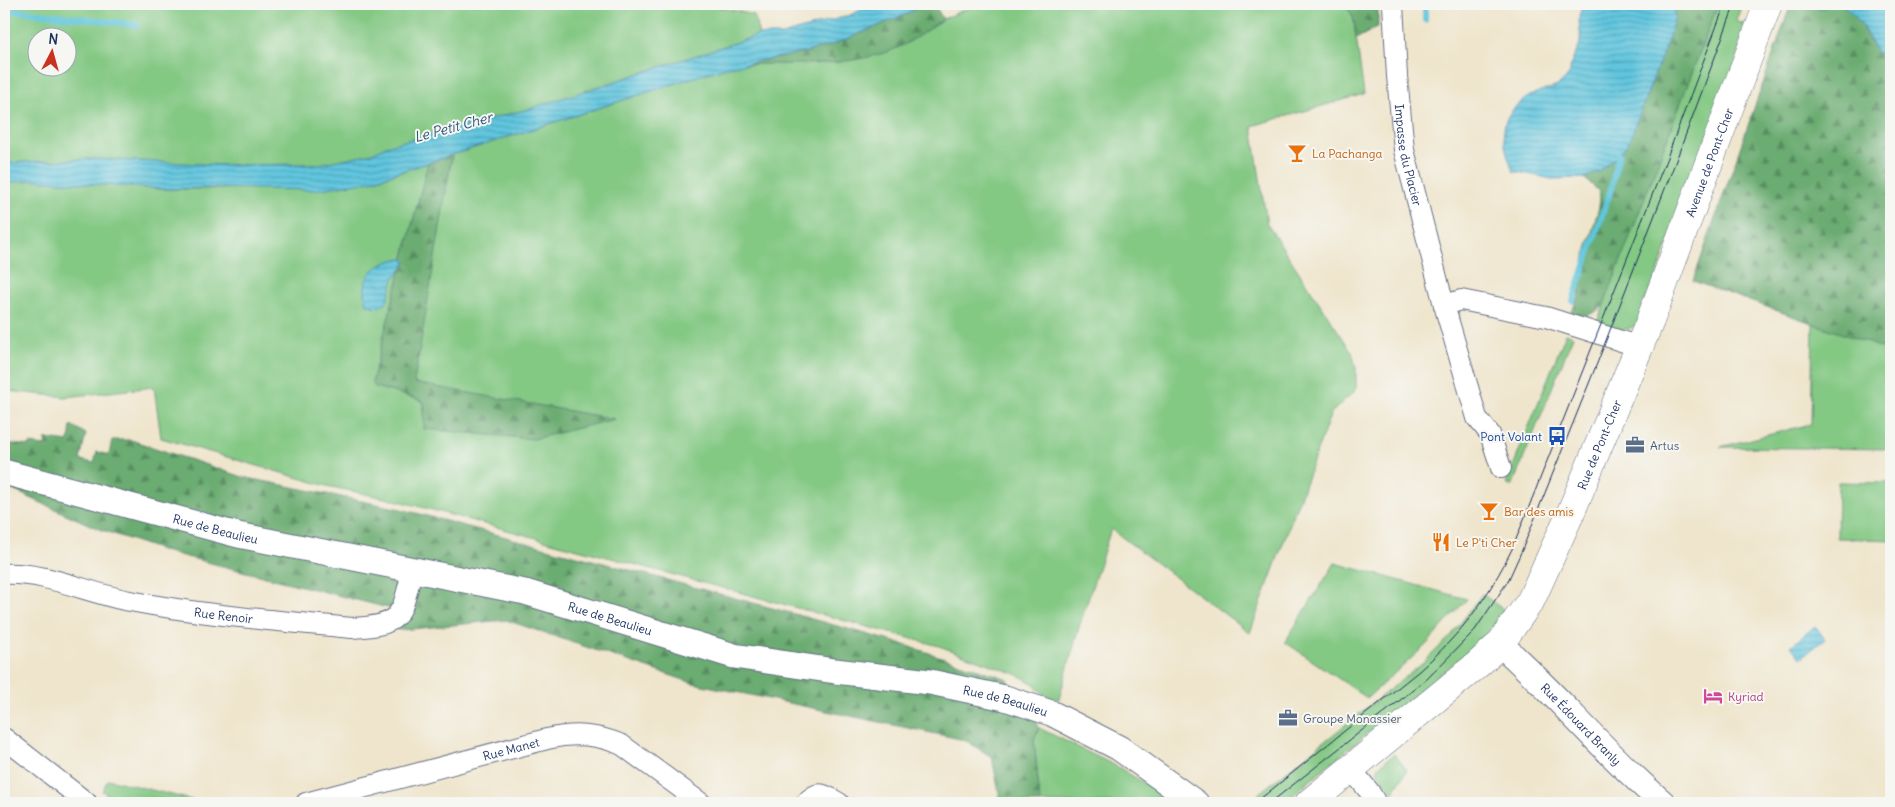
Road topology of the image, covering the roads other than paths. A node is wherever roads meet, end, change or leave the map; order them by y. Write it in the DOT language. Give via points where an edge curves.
graph roads {
  1 [pos="1394,4"];
  2 [pos="1768,4"];
  3 [pos="1444,304"];
  4 [pos="1650,321"];
  5 [pos="1640,347"];
  6 [pos="1501,468"];
  7 [pos="4,472"];
  8 [pos="412,571"];
  9 [pos="4,574"];
  10 [pos="1500,644"];
  11 [pos="4,738"];
  12 [pos="1350,768"];
  13 [pos="87,803"];
  14 [pos="306,803"];
  15 [pos="700,803"];
  16 [pos="806,803"];
  17 [pos="839,803"];
  18 [pos="1196,803"];
  19 [pos="1309,803"];
  20 [pos="1376,803"];
  21 [pos="1663,803"];
  1 -- 3 [label="street, Impasse du Placier" via="1404,150"];
  2 -- 4 [label="main road, Avenue de Pont-Cher"];
  3 -- 5 [label="street" via="1461,300 1546,317"];
  3 -- 6 [label="street, Impasse du Placier" via="1477,418 1490,434"];
  4 -- 5 [label="main road, Rue de Pont-Cher"];
  5 -- 10 [label="main road, Rue de Pont-Cher" via="1542,579"];
  7 -- 8 [label="street, Rue de Beaulieu" via="238,535"];
  8 -- 9 [label="street, Rue Renoir" via="406,597 396,618 378,626 352,628 182,610 120,599 38,576"];
  8 -- 18 [label="street, Rue de Beaulieu" via="525,592 734,656 930,682 1031,706 1051,712 1119,748"];
  10 -- 12 [label="main road, Rue de Pont-Cher"];
  10 -- 21 [label="street, Rue Édouard Branly" via="1544,684 1634,779"];
  11 -- 13 [label="street"];
  12 -- 19 [label="main road, Rue de Pont-Cher"];
  12 -- 20 [label="street"];
  14 -- 15 [label="street, Rue Manet" via="547,739 579,734 594,735 622,745"];
  16 -- 17 [label="street" via="819,794"];
}
